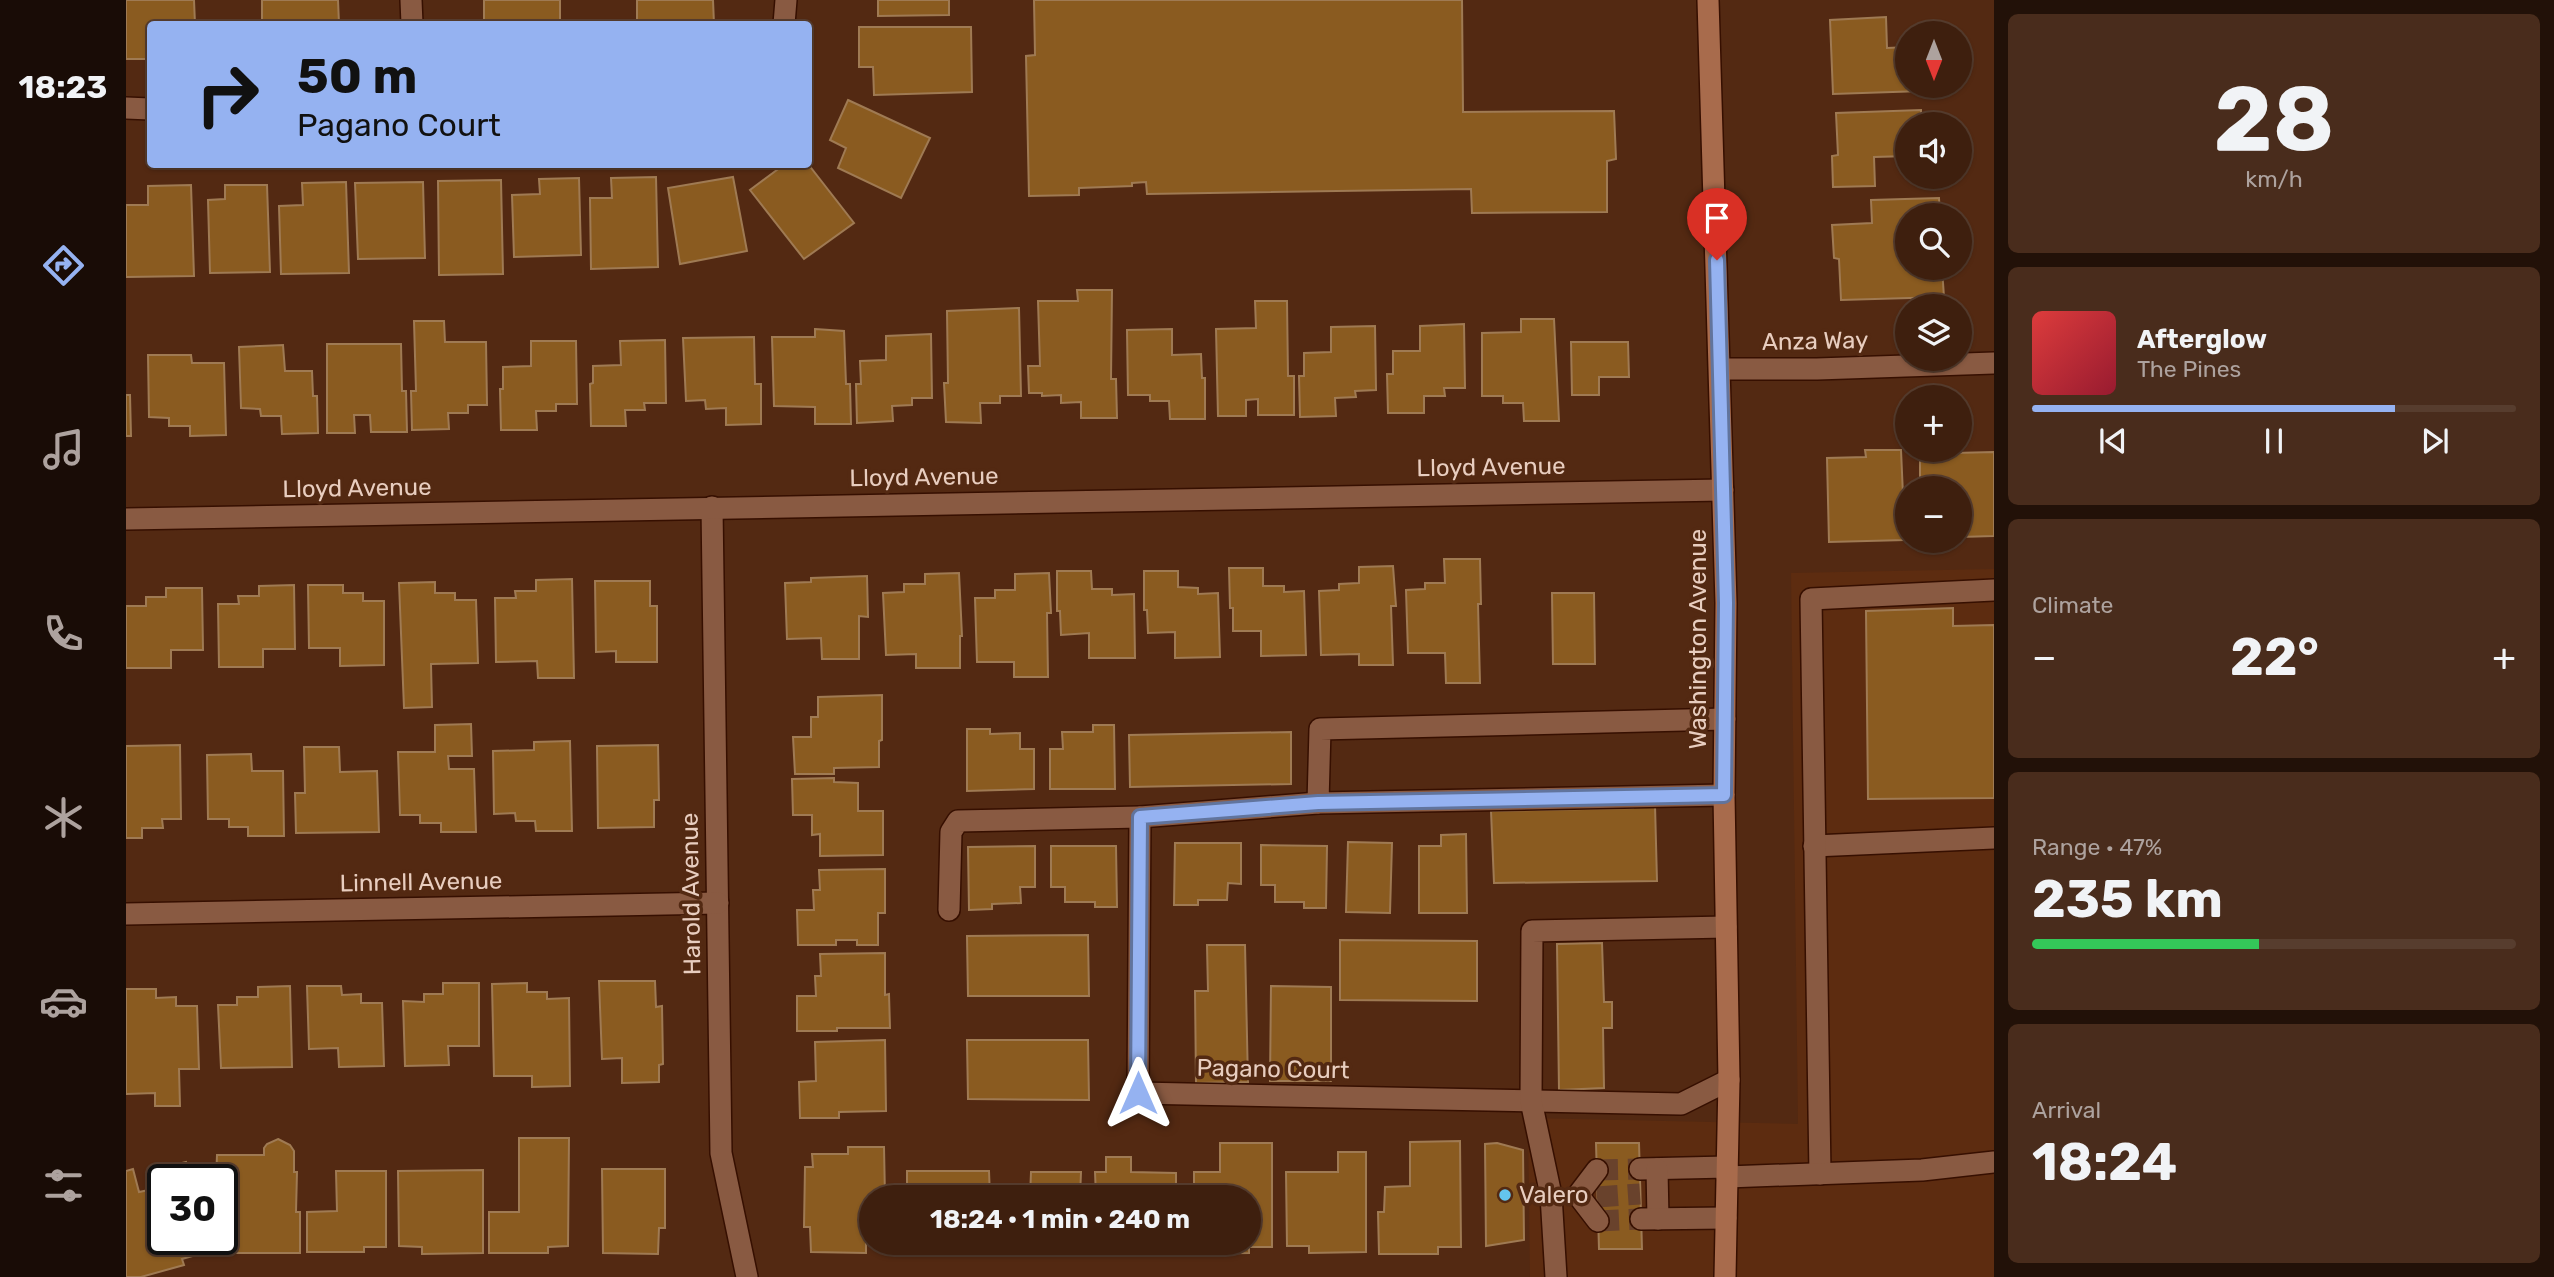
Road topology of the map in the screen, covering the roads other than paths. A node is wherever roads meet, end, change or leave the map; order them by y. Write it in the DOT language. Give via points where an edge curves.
graph roads {
  1 [pos="411,0"];
  2 [pos="786,0"];
  3 [pos="1709,0"];
  4 [pos="412,21"];
  5 [pos="784,21"];
  6 [pos="126,108"];
  7 [pos="147,109"];
  8 [pos="1994,363"];
  9 [pos="1720,369"];
  10 [pos="1723,490"];
  11 [pos="712,507"];
  12 [pos="126,519"];
  13 [pos="1994,590"];
  14 [pos="1725,719"];
  15 [pos="1724,795"];
  16 [pos="1318,803"];
  17 [pos="1140,817"];
  18 [pos="1994,838"];
  19 [pos="1814,846"];
  20 [pos="718,903"];
  21 [pos="949,910"];
  22 [pos="126,914"];
  23 [pos="1726,927"];
  24 [pos="1728,1080"];
  25 [pos="1531,1101"];
  26 [pos="1994,1162"];
  27 [pos="1597,1170"];
  28 [pos="1727,1172"];
  29 [pos="1820,1174"];
  30 [pos="1551,1195"];
  31 [pos="1587,1196"];
  32 [pos="1726,1218"];
  33 [pos="1598,1221"];
  34 [pos="747,1277"];
  35 [pos="1556,1277"];
  36 [pos="1725,1277"];
  1 -- 4 [label="street"];
  2 -- 5 [label="street"];
  3 -- 9 [label="main road, Washington Avenue"];
  6 -- 7 [label="street"];
  8 -- 9 [label="street, Anza Way"];
  9 -- 10 [label="main road, Washington Avenue"];
  10 -- 11 [label="street, Lloyd Avenue"];
  10 -- 14 [label="main road, Washington Avenue"];
  11 -- 12 [label="street, Lloyd Avenue"];
  11 -- 20 [label="street, Harold Avenue"];
  13 -- 19 [label="street" via="1811,599"];
  14 -- 15 [label="main road, Washington Avenue"];
  14 -- 16 [label="street" via="1320,729"];
  15 -- 16 [label="street"];
  15 -- 23 [label="main road, Washington Avenue"];
  16 -- 17 [label="street"];
  17 -- 21 [label="street" via="958,821 951,832"];
  17 -- 25 [label="street, Pagano Court" via="1138,1093"];
  18 -- 19 [label="street"];
  19 -- 29 [label="street"];
  20 -- 22 [label="street, Linnell Avenue"];
  20 -- 34 [label="street, Harold Avenue" via="721,1153"];
  23 -- 24 [label="main road, Washington Avenue"];
  23 -- 25 [label="street" via="1532,931"];
  24 -- 25 [label="street, Pagano Court" via="1681,1104"];
  24 -- 28 [label="main road, Washington Avenue"];
  25 -- 30 [label="street"];
  26 -- 29 [label="street"];
  27 -- 31 [label="street"];
  28 -- 29 [label="street"];
  28 -- 32 [label="main road, Washington Avenue"];
  28 -- 32 [label="street" via="1649,1169 1650,1219"];
  30 -- 31 [label="street"];
  30 -- 35 [label="street"];
  31 -- 33 [label="street"];
  32 -- 36 [label="main road, Washington Avenue"];
}
